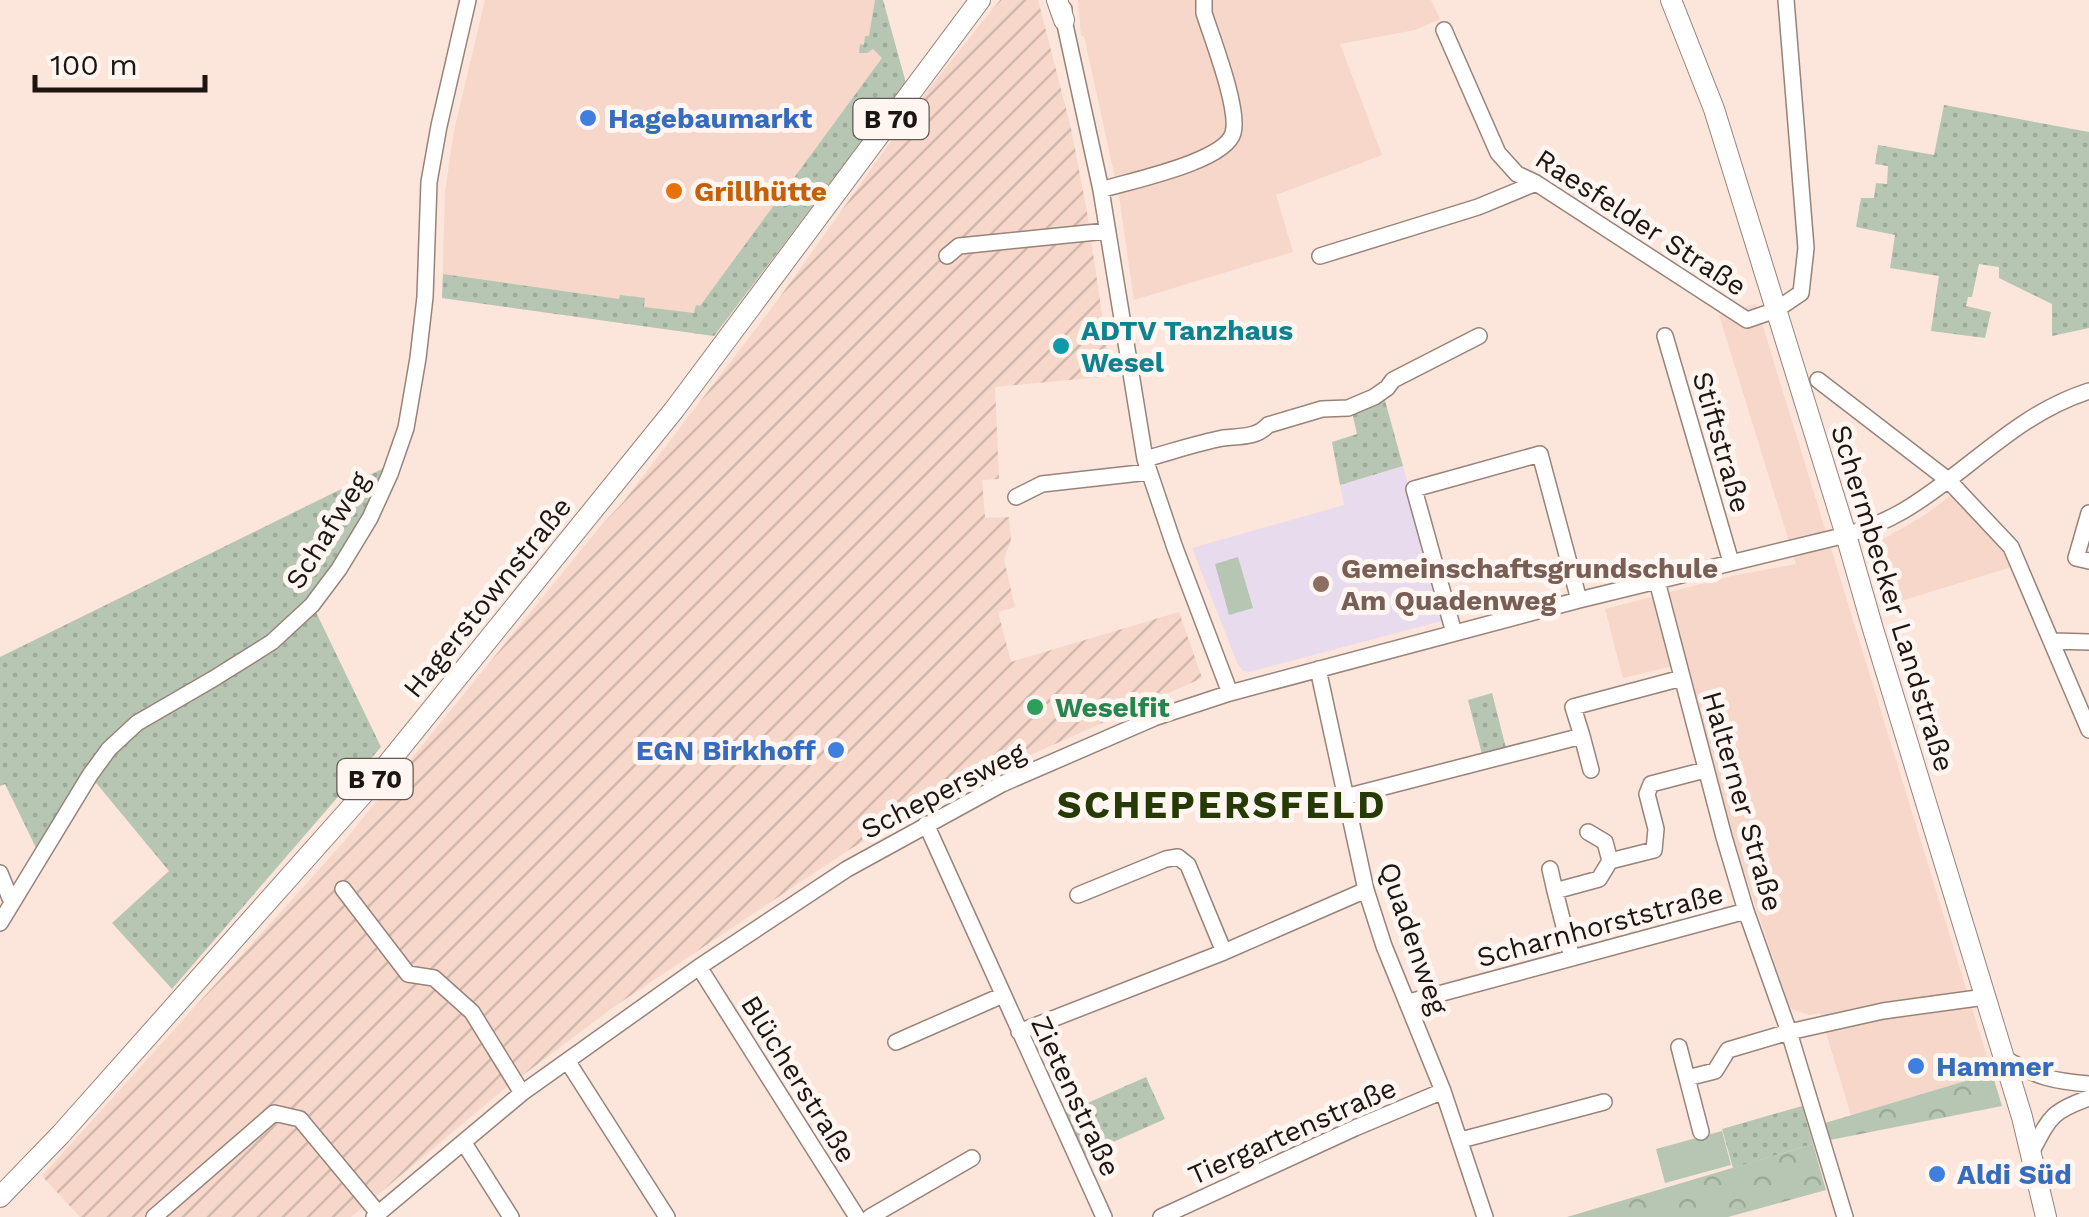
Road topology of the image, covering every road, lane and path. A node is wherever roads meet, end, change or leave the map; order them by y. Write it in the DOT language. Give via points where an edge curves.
graph roads {
  1 [pos="468,0"];
  2 [pos="980,0"];
  3 [pos="1204,0"];
  4 [pos="1672,0"];
  5 [pos="1786,0"];
  6 [pos="1061,7"];
  7 [pos="1444,30"];
  8 [pos="1536,183"];
  9 [pos="1100,190"];
  10 [pos="1107,231"];
  11 [pos="947,256"];
  12 [pos="1320,256"];
  13 [pos="1776,310"];
  14 [pos="1479,336"];
  15 [pos="1666,336"];
  16 [pos="1818,380"];
  17 [pos="2089,390"];
  18 [pos="1147,466"];
  19 [pos="1948,480"];
  20 [pos="1016,496"];
  21 [pos="2089,512"];
  22 [pos="1846,536"];
  23 [pos="2083,560"];
  24 [pos="1730,562"];
  25 [pos="1657,580"];
  26 [pos="1579,600"];
  27 [pos="1454,633"];
  28 [pos="2053,641"];
  29 [pos="2089,642"];
  30 [pos="1318,669"];
  31 [pos="1682,678"];
  32 [pos="1230,692"];
  33 [pos="2089,730"];
  34 [pos="1582,736"];
  35 [pos="1591,770"];
  36 [pos="1705,770"];
  37 [pos="1346,797"];
  38 [pos="926,824"];
  39 [pos="1588,832"];
  40 [pos="1610,861"];
  41 [pos="1550,869"];
  42 [pos="0,873"];
  43 [pos="343,888"];
  44 [pos="1366,890"];
  45 [pos="1556,891"];
  46 [pos="1078,895"];
  47 [pos="12,903"];
  48 [pos="1746,911"];
  49 [pos="0,923"];
  50 [pos="1224,952"];
  51 [pos="1572,958"];
  52 [pos="699,967"];
  53 [pos="1003,995"];
  54 [pos="1985,997"];
  55 [pos="1408,1002"];
  56 [pos="1019,1032"];
  57 [pos="1789,1032"];
  58 [pos="896,1042"];
  59 [pos="1678,1048"];
  60 [pos="2004,1058"];
  61 [pos="568,1062"];
  62 [pos="1688,1078"];
  63 [pos="2089,1084"];
  64 [pos="1443,1091"];
  65 [pos="522,1093"];
  66 [pos="2089,1098"];
  67 [pos="1604,1102"];
  68 [pos="1701,1132"];
  69 [pos="1461,1140"];
  70 [pos="464,1143"];
  71 [pos="2032,1151"];
  72 [pos="972,1158"];
  73 [pos="0,1198"];
  74 [pos="376,1215"];
  75 [pos="154,1217"];
  76 [pos="511,1217"];
  77 [pos="667,1217"];
  78 [pos="857,1217"];
  79 [pos="870,1217"];
  80 [pos="1104,1217"];
  81 [pos="1161,1217"];
  82 [pos="1485,1217"];
  83 [pos="1845,1217"];
  84 [pos="2046,1217"];
  1 -- 47 [label="street, Schafweg" via="429,182 425,297 406,428 370,518 312,606 272,642 137,723 108,749"];
  2 -- 73 [label="main road, Hagerstownstraße / B 70" via="674,410 364,793"];
  3 -- 9 [label="street" via="1233,110 1229,143 1202,160"];
  4 -- 13 [label="main road, Schermbecker Landstraße" via="1714,109"];
  5 -- 13 [label="street" via="1806,248 1801,292"];
  6 -- 9 [label="street"];
  7 -- 8 [label="street, Raesfelder Straße" via="1498,153"];
  8 -- 12 [label="street" via="1478,208"];
  8 -- 13 [label="street, Raesfelder Straße" via="1747,320"];
  9 -- 10 [label="street"];
  10 -- 11 [label="street" via="959,246"];
  10 -- 18 [label="street"];
  13 -- 22 [label="main road, Schermbecker Landstraße"];
  14 -- 18 [label="street" via="1348,408 1322,409"];
  15 -- 24 [label="street, Stiftstraße"];
  16 -- 19 [label="street"];
  17 -- 19 [label="street, Schepersweg" via="2015,426"];
  18 -- 20 [label="street" via="1042,484"];
  18 -- 32 [label="street"];
  19 -- 22 [label="street, Schepersweg" via="1902,512"];
  19 -- 28 [label="street" via="2011,547"];
  21 -- 23 [label="street"];
  22 -- 24 [label="street, Schepersweg"];
  22 -- 54 [label="main road, Schermbecker Landstraße"];
  24 -- 25 [label="street, Schepersweg"];
  25 -- 26 [label="street, Schepersweg"];
  25 -- 31 [label="street, Halterner Straße"];
  26 -- 27 [label="street, Schepersweg"];
  26 -- 27 [label="street" via="1540,454 1414,489"];
  27 -- 30 [label="street, Schepersweg"];
  28 -- 29 [label="street"];
  28 -- 33 [label="street"];
  30 -- 32 [label="street, Schepersweg"];
  30 -- 37 [label="street, Quadenweg"];
  31 -- 34 [label="street" via="1573,707"];
  31 -- 36 [label="street, Halterner Straße"];
  32 -- 38 [label="street, Schepersweg" via="1137,725"];
  34 -- 35 [label="street"];
  34 -- 37 [label="street"];
  36 -- 40 [label="street" via="1651,784 1654,850"];
  36 -- 48 [label="street, Halterner Straße"];
  37 -- 44 [label="street, Quadenweg"];
  38 -- 52 [label="street, Schepersweg"];
  38 -- 53 [label="street, Zietenstraße"];
  39 -- 40 [label="street" via="1605,842"];
  40 -- 45 [label="street" via="1599,879"];
  41 -- 45 [label="street"];
  42 -- 47 [label="street"];
  43 -- 65 [label="street" via="408,974 434,978 472,1012"];
  44 -- 50 [label="street"];
  44 -- 55 [label="street, Quadenweg"];
  45 -- 51 [label="street"];
  46 -- 50 [label="street" via="1178,857 1188,864"];
  47 -- 49 [label="street, Schafweg"];
  48 -- 51 [label="street, Scharnhorststraße"];
  48 -- 57 [label="street, Halterner Straße"];
  50 -- 56 [label="street"];
  51 -- 55 [label="street, Scharnhorststraße"];
  52 -- 61 [label="street, Schepersweg"];
  52 -- 78 [label="street, Blücherstraße"];
  53 -- 56 [label="street, Zietenstraße"];
  53 -- 58 [label="street, Zietenstraße"];
  54 -- 57 [label="street"];
  54 -- 60 [label="main road, Schermbecker Landstraße"];
  55 -- 64 [label="street, Quadenweg"];
  56 -- 80 [label="street, Zietenstraße"];
  57 -- 62 [label="street" via="1728,1050 1716,1071"];
  57 -- 83 [label="street, Halterner Straße"];
  59 -- 62 [label="street"];
  60 -- 63 [label="street" via="2054,1081"];
  60 -- 71 [label="main road, Schermbecker Landstraße"];
  61 -- 65 [label="street, Schepersweg"];
  61 -- 77 [label="street"];
  62 -- 68 [label="street"];
  64 -- 69 [label="street, Quadenweg"];
  64 -- 81 [label="street, Tiergartenstraße"];
  65 -- 70 [label="street, Schepersweg"];
  66 -- 71 [label="street" via="2054,1114"];
  67 -- 69 [label="street"];
  69 -- 82 [label="street, Quadenweg"];
  70 -- 74 [label="street, Schepersweg"];
  70 -- 76 [label="street"];
  71 -- 84 [label="main road, Schermbecker Landstraße"];
  72 -- 79 [label="street"];
  74 -- 75 [label="street" via="300,1119 274,1113"];
}
